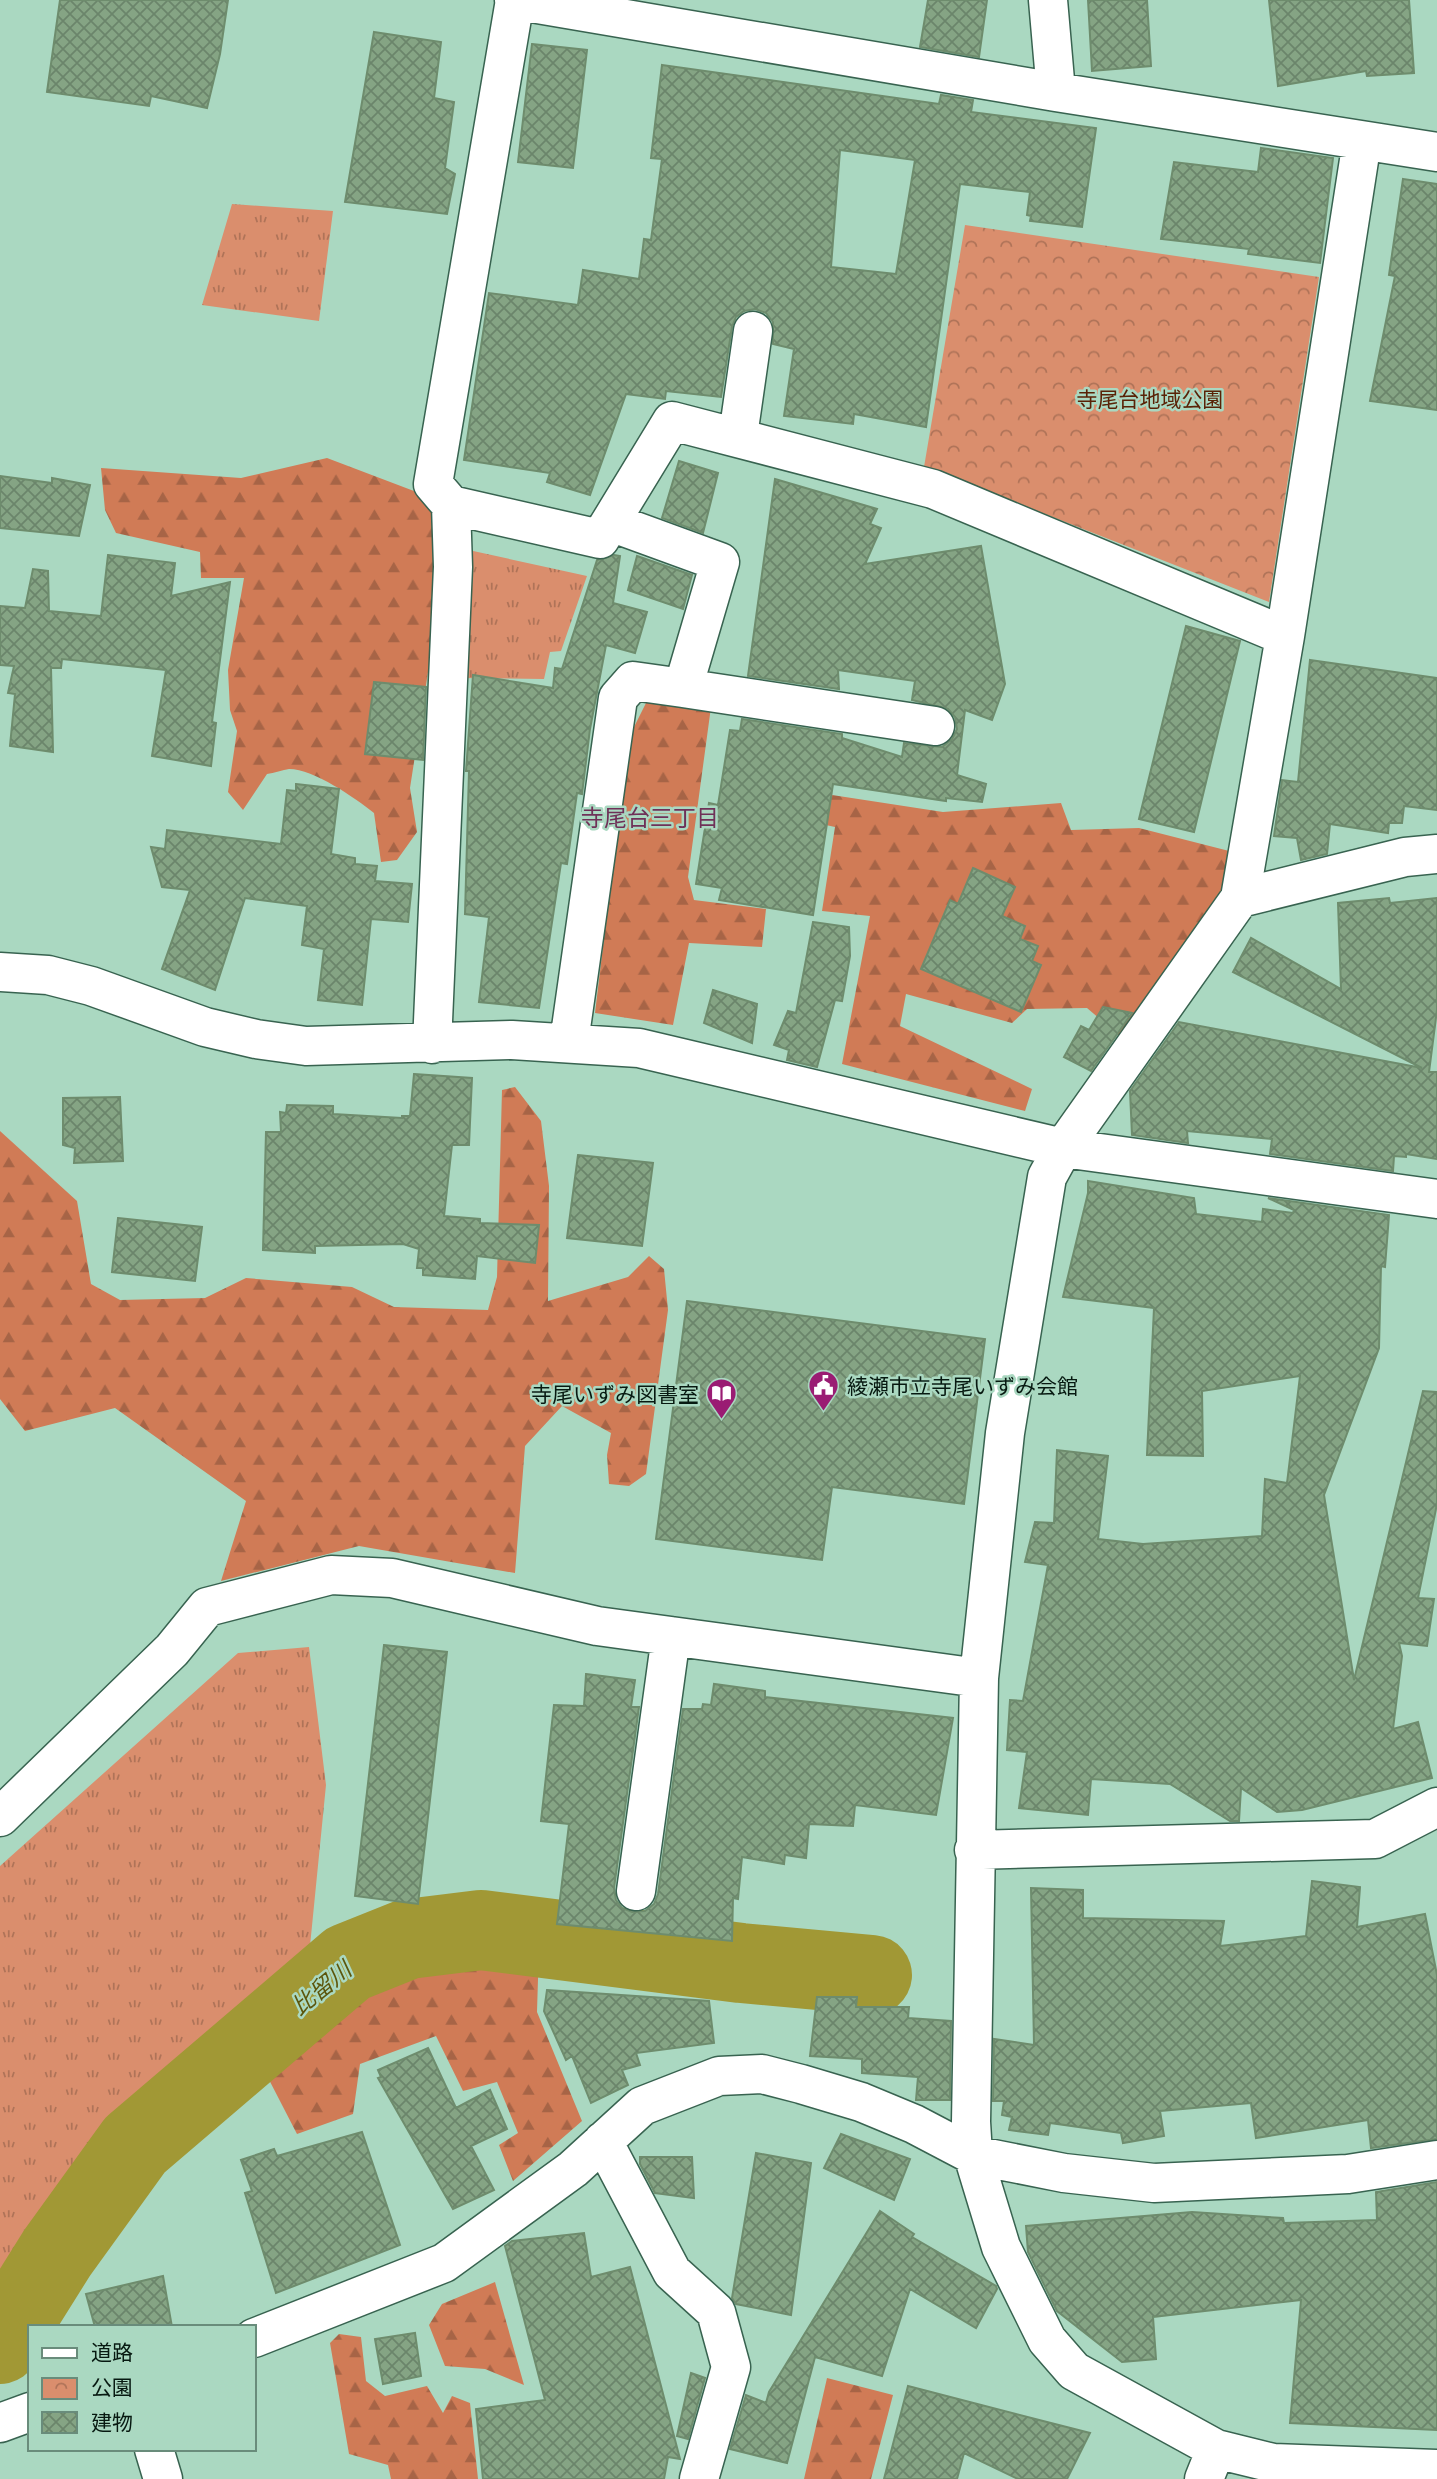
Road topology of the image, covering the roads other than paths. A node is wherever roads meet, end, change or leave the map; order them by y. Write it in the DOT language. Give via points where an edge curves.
graph roads {
  1 [pos="514,0"];
  2 [pos="1048,0"];
  3 [pos="1056,92"];
  4 [pos="1362,141"];
  5 [pos="1437,152"];
  6 [pos="753,331"];
  7 [pos="738,436"];
  8 [pos="451,505"];
  9 [pos="613,523"];
  10 [pos="1285,636"];
  11 [pos="682,688"];
  12 [pos="935,726"];
  13 [pos="1437,854"];
  14 [pos="1240,898"];
  15 [pos="0,972"];
  16 [pos="569,1042"];
  17 [pos="432,1044"];
  18 [pos="1063,1148"];
  19 [pos="1437,1199"];
  20 [pos="671,1636"];
  21 [pos="979,1678"];
  22 [pos="1437,1807"];
  23 [pos="0,1817"];
  24 [pos="974,1850"];
  25 [pos="636,1891"];
  26 [pos="603,2141"];
  27 [pos="973,2155"];
  28 [pos="1437,2160"];
  29 [pos="256,2337"];
  30 [pos="28,2413"];
  31 [pos="0,2423"];
  32 [pos="155,2451"];
  33 [pos="1210,2464"];
  34 [pos="1437,2469"];
  35 [pos="163,2479"];
  36 [pos="699,2479"];
  1 -- 3 [label="street"];
  1 -- 8 [label="street" via="433,484"];
  2 -- 3 [label="street"];
  3 -- 4 [label="street"];
  4 -- 5 [label="street"];
  4 -- 10 [label="street"];
  6 -- 7 [label="street"];
  7 -- 9 [label="street" via="672,421"];
  7 -- 10 [label="street" via="933,489"];
  8 -- 9 [label="street" via="600,539"];
  8 -- 17 [label="street" via="453,567"];
  9 -- 11 [label="street" via="720,562"];
  10 -- 14 [label="street"];
  11 -- 12 [label="street"];
  11 -- 16 [label="street" via="633,681 618,698"];
  13 -- 14 [label="street" via="1405,857"];
  14 -- 18 [label="street"];
  15 -- 17 [label="street" via="48,975 91,986 205,1027 256,1040 306,1046"];
  16 -- 17 [label="street"];
  16 -- 18 [label="street" via="639,1048"];
  18 -- 19 [label="street"];
  18 -- 21 [label="street" via="1047,1177 1010,1406"];
  20 -- 21 [label="street"];
  20 -- 23 [label="street" via="597,1626 392,1578 331,1575 288,1584 207,1607 172,1650"];
  20 -- 25 [label="street"];
  21 -- 24 [label="street"];
  22 -- 24 [label="street" via="1375,1839"];
  24 -- 27 [label="street"];
  26 -- 27 [label="street" via="642,2106 719,2076 762,2074 861,2102"];
  26 -- 29 [label="street" via="573,2169 444,2263"];
  26 -- 36 [label="street" via="672,2272 716,2312 731,2367"];
  27 -- 28 [label="street" via="1154,2183 1348,2174"];
  27 -- 33 [label="street" via="1001,2247 1047,2340 1074,2371"];
  30 -- 31 [label="street"];
  32 -- 35 [label="street"];
  33 -- 34 [label="street"];
}
